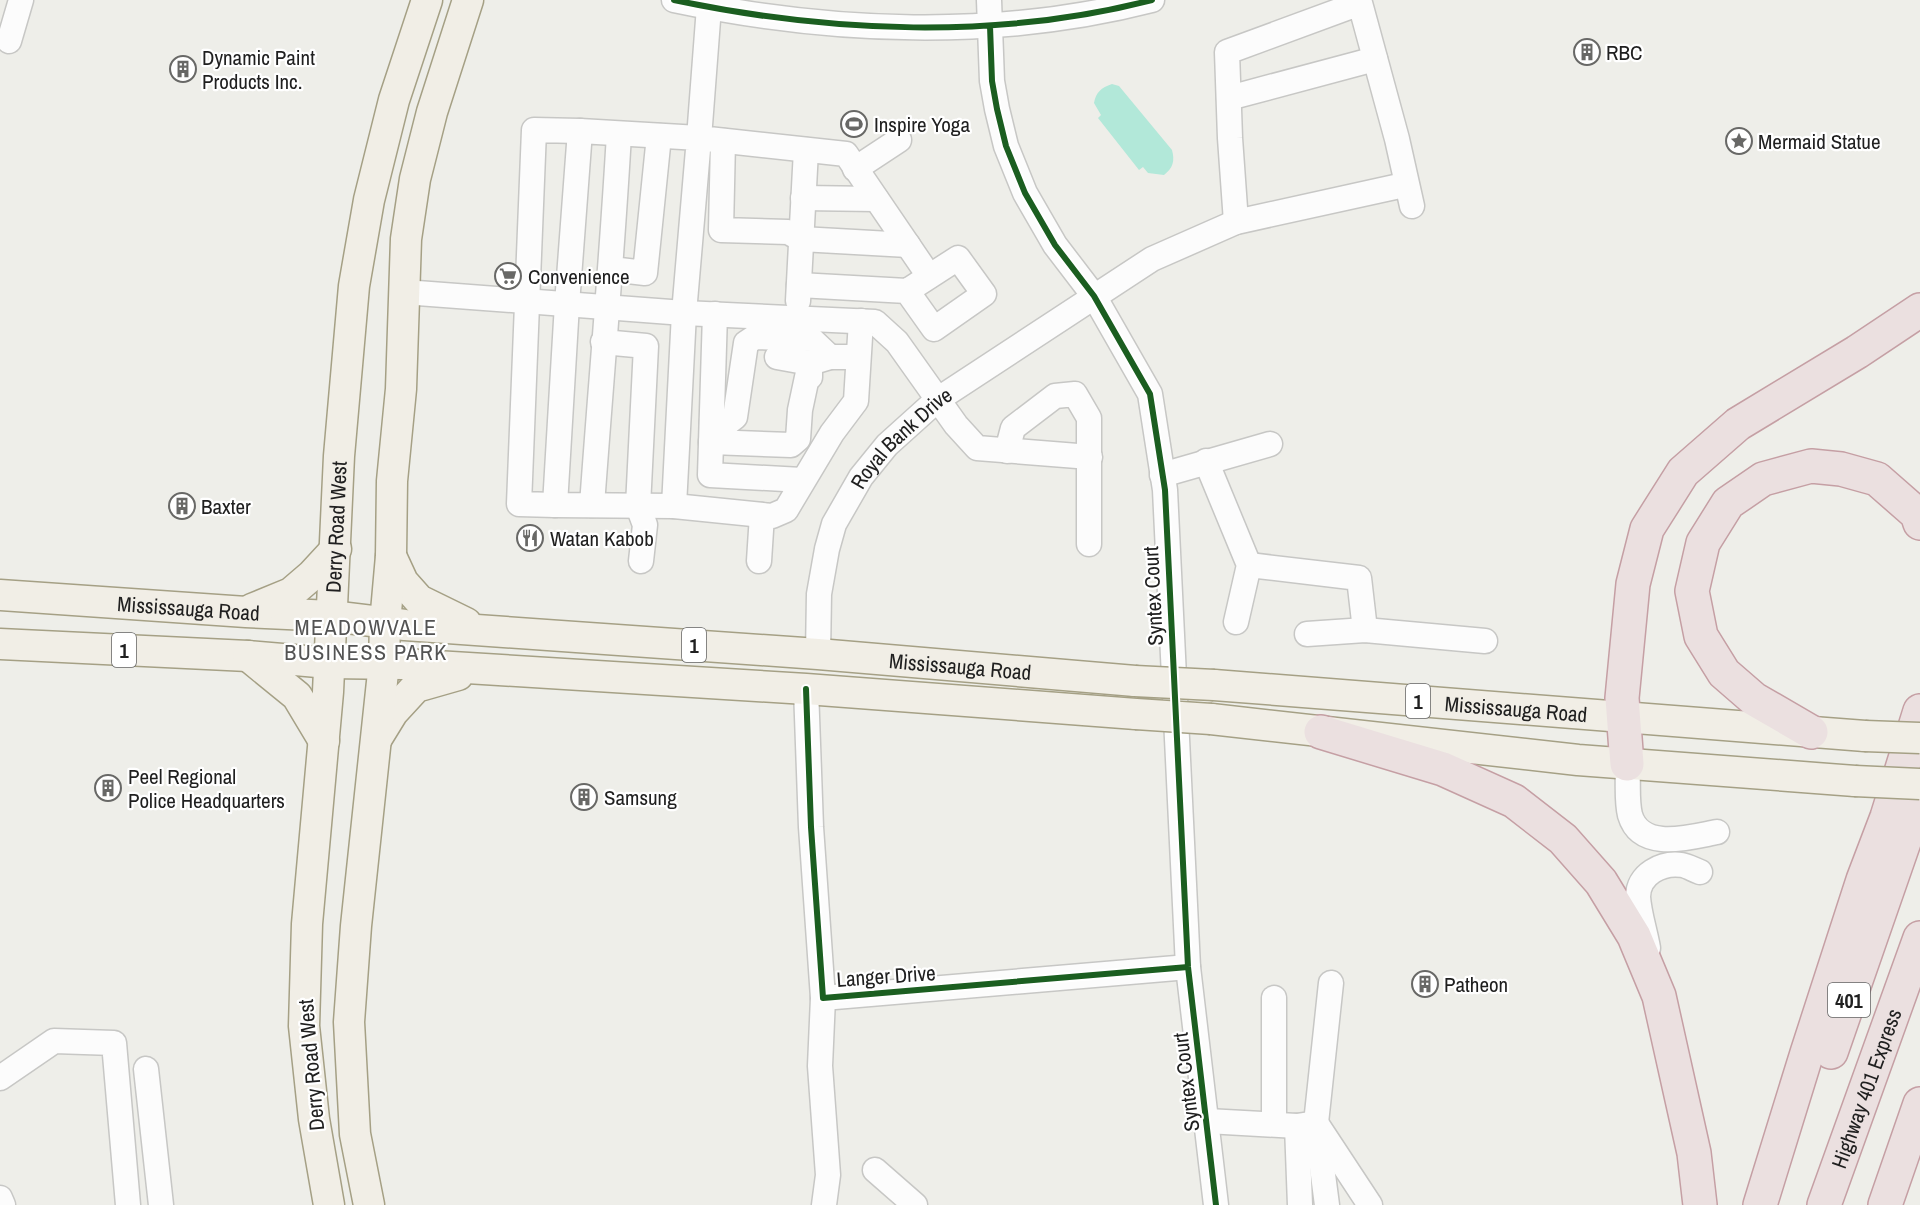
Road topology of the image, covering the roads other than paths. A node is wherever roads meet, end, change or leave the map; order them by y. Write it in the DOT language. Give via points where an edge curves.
graph roads {
  1 [pos="21,0"];
  2 [pos="427,0"];
  3 [pos="468,0"];
  4 [pos="674,0"];
  5 [pos="989,0"];
  6 [pos="1152,0"];
  7 [pos="1362,1"];
  8 [pos="709,7"];
  9 [pos="990,26"];
  10 [pos="9,41"];
  11 [pos="1375,59"];
  12 [pos="1228,98"];
  13 [pos="580,131"];
  14 [pos="619,134"];
  15 [pos="659,136"];
  16 [pos="711,140"];
  17 [pos="899,140"];
  18 [pos="806,150"];
  19 [pos="855,169"];
  20 [pos="1395,187"];
  21 [pos="803,198"];
  22 [pos="876,199"];
  23 [pos="1412,206"];
  24 [pos="1236,222"];
  25 [pos="801,239"];
  26 [pos="908,245"];
  27 [pos="611,269"];
  28 [pos="929,276"];
  29 [pos="799,285"];
  30 [pos="907,291"];
  31 [pos="404,292"];
  32 [pos="1094,296"];
  33 [pos="527,300"];
  34 [pos="567,303"];
  35 [pos="606,307"];
  36 [pos="1920,310"];
  37 [pos="684,313"];
  38 [pos="715,314"];
  39 [pos="797,318"];
  40 [pos="861,321"];
  41 [pos="603,342"];
  42 [pos="777,357"];
  43 [pos="858,357"];
  44 [pos="820,360"];
  45 [pos="937,400"];
  46 [pos="711,432"];
  47 [pos="1270,444"];
  48 [pos="1007,451"];
  49 [pos="1090,457"];
  50 [pos="1206,461"];
  51 [pos="807,472"];
  52 [pos="1162,475"];
  53 [pos="555,505"];
  54 [pos="592,505"];
  55 [pos="638,506"];
  56 [pos="674,506"];
  57 [pos="762,515"];
  58 [pos="1920,523"];
  59 [pos="1089,544"];
  60 [pos="336,549"];
  61 [pos="391,556"];
  62 [pos="641,561"];
  63 [pos="759,561"];
  64 [pos="1249,565"];
  65 [pos="0,595"];
  66 [pos="246,612"];
  67 [pos="331,615"];
  68 [pos="1236,622"];
  69 [pos="385,623"];
  70 [pos="477,629"];
  71 [pos="1365,630"];
  72 [pos="1307,634"];
  73 [pos="1485,641"];
  74 [pos="0,644"];
  75 [pos="818,654"];
  76 [pos="248,656"];
  77 [pos="329,663"];
  78 [pos="384,663"];
  79 [pos="500,671"];
  80 [pos="806,689"];
  81 [pos="1920,711"];
  82 [pos="1622,718"];
  83 [pos="1321,732"];
  84 [pos="1811,732"];
  85 [pos="1920,738"];
  86 [pos="375,740"];
  87 [pos="324,741"];
  88 [pos="1627,764"];
  89 [pos="1920,784"];
  90 [pos="1920,796"];
  91 [pos="1717,832"];
  92 [pos="1700,872"];
  93 [pos="1920,938"];
  94 [pos="1188,968"];
  95 [pos="1331,983"];
  96 [pos="1659,996"];
  97 [pos="823,998"];
  98 [pos="1274,999"];
  99 [pos="146,1069"];
  100 [pos="0,1078"];
  101 [pos="1920,1104"];
  102 [pos="1208,1121"];
  103 [pos="1296,1124"];
  104 [pos="875,1170"];
  105 [pos="0,1198"];
  106 [pos="3,1205"];
  107 [pos="128,1205"];
  108 [pos="161,1205"];
  109 [pos="329,1205"];
  110 [pos="369,1205"];
  111 [pos="824,1205"];
  112 [pos="915,1205"];
  113 [pos="1216,1205"];
  114 [pos="1300,1205"];
  115 [pos="1327,1205"];
  116 [pos="1370,1205"];
  117 [pos="1700,1205"];
  118 [pos="1760,1205"];
  119 [pos="1777,1205"];
  120 [pos="1824,1205"];
  121 [pos="1885,1205"];
  1 -- 10 [label="street"];
  2 -- 60 [label="main road, Derry Road West" via="394,100 369,200 354,286 339,456"];
  3 -- 31 [label="main road, Derry Road West" via="415,179 406,239"];
  4 -- 8 [label="street"];
  5 -- 9 [label="street, Syntex Court"];
  6 -- 9 [label="street" via="1074,16"];
  7 -- 11 [label="street"];
  7 -- 12 [label="street" via="1227,52"];
  8 -- 9 [label="street" via="801,21"];
  8 -- 16 [label="street"];
  9 -- 32 [label="street, Syntex Court" via="993,81 1006,146 1025,193 1055,245"];
  11 -- 12 [label="street"];
  11 -- 23 [label="street"];
  12 -- 24 [label="street"];
  13 -- 14 [label="street"];
  13 -- 33 [label="street" via="534,130"];
  13 -- 34 [label="street"];
  14 -- 15 [label="street"];
  14 -- 27 [label="street"];
  15 -- 16 [label="street"];
  15 -- 27 [label="street" via="645,273"];
  16 -- 18 [label="street"];
  16 -- 25 [label="street" via="721,230 788,232"];
  16 -- 37 [label="street"];
  17 -- 19 [label="street"];
  18 -- 19 [label="street" via="846,154"];
  18 -- 21 [label="street"];
  19 -- 22 [label="street"];
  20 -- 24 [label="street, Royal Bank Drive"];
  21 -- 22 [label="street"];
  21 -- 25 [label="street"];
  22 -- 26 [label="street"];
  24 -- 32 [label="street, Royal Bank Drive" via="1152,259"];
  25 -- 26 [label="street"];
  25 -- 29 [label="street"];
  26 -- 28 [label="street"];
  27 -- 35 [label="street"];
  28 -- 30 [label="street"];
  28 -- 30 [label="street" via="958,258 984,294 934,329"];
  29 -- 30 [label="street"];
  29 -- 39 [label="street"];
  31 -- 33 [label="street"];
  31 -- 61 [label="main road, Derry Road West"];
  32 -- 45 [label="street, Royal Bank Drive"];
  32 -- 52 [label="street, Syntex Court" via="1150,394"];
  33 -- 34 [label="street"];
  33 -- 53 [label="street" via="519,504"];
  34 -- 35 [label="street"];
  34 -- 53 [label="street"];
  35 -- 37 [label="street"];
  35 -- 41 [label="street"];
  36 -- 82 [label="highway" via="1738,424 1683,472 1647,529 1633,584"];
  37 -- 38 [label="street"];
  37 -- 56 [label="street"];
  38 -- 39 [label="street"];
  38 -- 46 [label="street"];
  39 -- 40 [label="street"];
  40 -- 43 [label="street"];
  40 -- 45 [label="street" via="875,322 897,342"];
  41 -- 54 [label="street"];
  41 -- 55 [label="street" via="646,346"];
  42 -- 44 [label="street"];
  43 -- 44 [label="street"];
  43 -- 51 [label="street" via="856,401"];
  44 -- 46 [label="street" via="800,410 798,439 791,445"];
  44 -- 46 [label="street" via="811,339 755,337 746,343 735,417"];
  44 -- 51 [label="street"];
  45 -- 48 [label="street" via="977,448"];
  45 -- 75 [label="street, Royal Bank Drive" via="887,445 861,477 834,524 819,594"];
  46 -- 51 [label="street" via="710,475"];
  47 -- 50 [label="street"];
  48 -- 49 [label="street"];
  48 -- 49 [label="street" via="1013,428 1055,396 1075,394 1089,417"];
  49 -- 59 [label="street"];
  50 -- 52 [label="street"];
  50 -- 64 [label="street"];
  51 -- 57 [label="street" via="786,510 772,516"];
  52 -- 94 [label="street, Syntex Court"];
  53 -- 54 [label="street"];
  54 -- 55 [label="street"];
  55 -- 56 [label="street"];
  55 -- 62 [label="street" via="645,525"];
  56 -- 57 [label="street"];
  57 -- 63 [label="street"];
  58 -- 84 [label="highway" via="1917,514 1877,479 1811,466 1763,479 1728,503 1703,543 1692,591 1701,636 1724,673 1754,699"];
  60 -- 66 [label="main road" via="291,593"];
  60 -- 67 [label="main road, Derry Road West"];
  61 -- 69 [label="main road, Derry Road West"];
  61 -- 70 [label="main road" via="403,582 419,600"];
  64 -- 68 [label="street"];
  64 -- 71 [label="street" via="1359,578"];
  65 -- 66 [label="main road, Mississauga Road / 1"];
  66 -- 67 [label="main road, Mississauga Road / 1"];
  67 -- 69 [label="main road, Mississauga Road / 1"];
  67 -- 77 [label="main road, Derry Road West"];
  69 -- 70 [label="main road, Mississauga Road / 1"];
  69 -- 78 [label="main road, Derry Road West"];
  70 -- 75 [label="main road, Mississauga Road / 1"];
  71 -- 72 [label="street"];
  71 -- 73 [label="street"];
  74 -- 76 [label="main road, Mississauga Road / 1"];
  75 -- 82 [label="main road, Mississauga Road / 1, bridge"];
  76 -- 77 [label="main road, Mississauga Road / 1"];
  76 -- 87 [label="main road" via="297,696"];
  77 -- 78 [label="main road, Mississauga Road / 1"];
  77 -- 87 [label="main road, Derry Road West"];
  78 -- 79 [label="main road, Mississauga Road / 1"];
  78 -- 86 [label="main road, Derry Road West"];
  79 -- 80 [label="main road, Mississauga Road / 1"];
  79 -- 86 [label="main road" via="450,676 416,687"];
  80 -- 83 [label="main road, Mississauga Road / 1, bridge" via="1211,719"];
  80 -- 97 [label="street, Langer Drive"];
  81 -- 118 [label="highway"];
  82 -- 84 [label="main road, Mississauga Road / 1"];
  82 -- 88 [label="highway"];
  83 -- 88 [label="main road, Mississauga Road / 1"];
  83 -- 96 [label="highway" via="1443,770 1514,801 1563,839 1601,882 1635,936"];
  84 -- 85 [label="main road, Mississauga Road / 1, bridge"];
  86 -- 110 [label="main road, Derry Road West" via="350,1022 355,1134"];
  87 -- 109 [label="main road, Derry Road West" via="307,924 304,1026"];
  88 -- 89 [label="main road, Mississauga Road / 1, bridge"];
  88 -- 91 [label="street" via="1630,817 1637,827 1661,839 1676,840"];
  90 -- 119 [label="highway, 401"];
  92 -- 96 [label="street" via="1668,865 1647,875 1641,884 1638,896"];
  93 -- 120 [label="highway, Highway 401 Express / 401"];
  94 -- 97 [label="street, Langer Drive"];
  94 -- 102 [label="street, Syntex Court"];
  95 -- 103 [label="street"];
  96 -- 117 [label="highway" via="1694,1153"];
  97 -- 111 [label="street" via="820,1066 828,1175"];
  98 -- 103 [label="street"];
  99 -- 108 [label="street"];
  100 -- 107 [label="street" via="54,1041 114,1043"];
  101 -- 121 [label="highway"];
  102 -- 103 [label="street"];
  102 -- 113 [label="street, Syntex Court"];
  103 -- 114 [label="street"];
  103 -- 115 [label="street"];
  103 -- 116 [label="street"];
  104 -- 112 [label="street"];
  105 -- 106 [label="street"];
}
